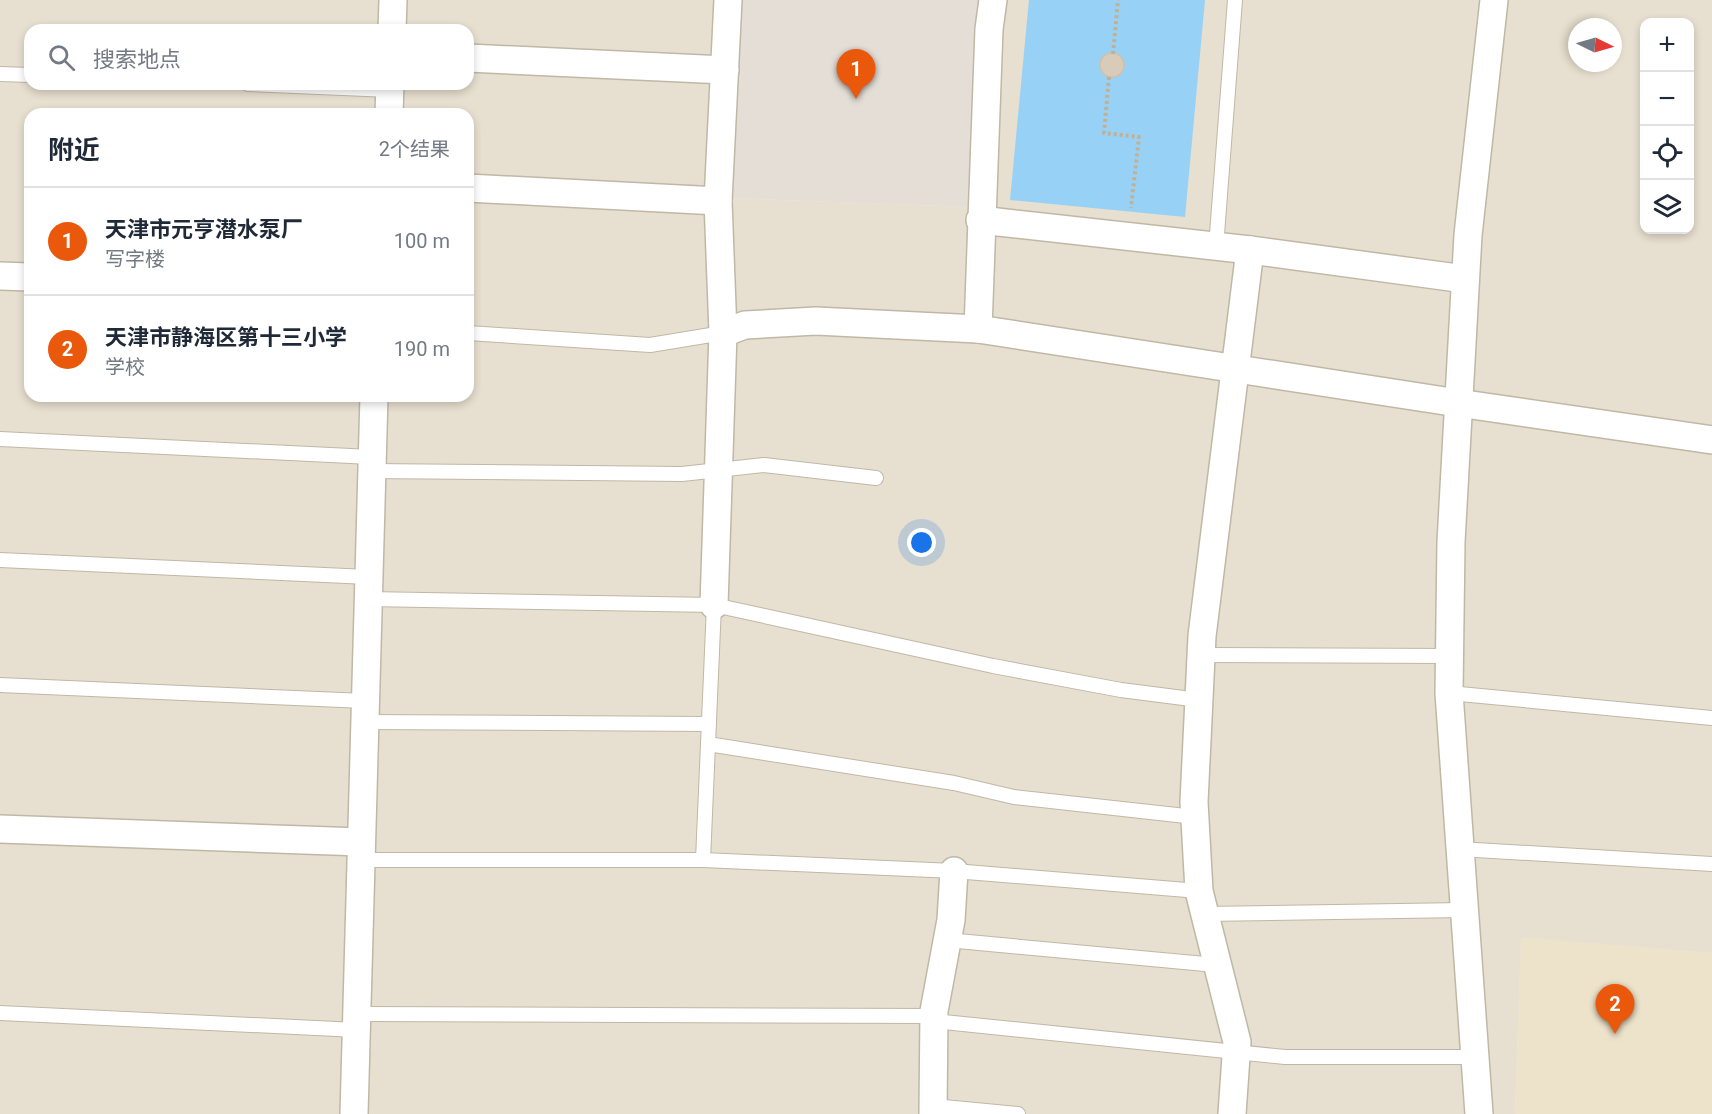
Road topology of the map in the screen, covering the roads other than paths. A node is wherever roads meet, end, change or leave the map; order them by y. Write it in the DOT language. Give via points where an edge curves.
graph roads {
  1 [pos="393,0"];
  2 [pos="728,0"];
  3 [pos="993,0"];
  4 [pos="1235,0"];
  5 [pos="1494,0"];
  6 [pos="392,24"];
  7 [pos="474,58"];
  8 [pos="725,70"];
  9 [pos="0,74"];
  10 [pos="24,75"];
  11 [pos="318,90"];
  12 [pos="389,96"];
  13 [pos="474,188"];
  14 [pos="718,201"];
  15 [pos="980,220"];
  16 [pos="1216,247"];
  17 [pos="1250,250"];
  18 [pos="0,276"];
  19 [pos="24,277"];
  20 [pos="1465,279"];
  21 [pos="978,329"];
  22 [pos="474,333"];
  23 [pos="723,333"];
  24 [pos="1234,369"];
  25 [pos="374,402"];
  26 [pos="1458,404"];
  27 [pos="0,439"];
  28 [pos="1712,440"];
  29 [pos="370,464"];
  30 [pos="719,471"];
  31 [pos="876,478"];
  32 [pos="0,560"];
  33 [pos="367,588"];
  34 [pos="714,605"];
  35 [pos="1201,656"];
  36 [pos="1449,656"];
  37 [pos="0,685"];
  38 [pos="1449,693"];
  39 [pos="1199,700"];
  40 [pos="365,712"];
  41 [pos="1712,718"];
  42 [pos="709,724"];
  43 [pos="708,744"];
  44 [pos="1195,817"];
  45 [pos="0,829"];
  46 [pos="1459,849"];
  47 [pos="361,851"];
  48 [pos="703,860"];
  49 [pos="1712,864"];
  50 [pos="954,871"];
  51 [pos="1201,902"];
  52 [pos="1464,910"];
  53 [pos="947,940"];
  54 [pos="1216,965"];
  55 [pos="0,1013"];
  56 [pos="934,1018"];
  57 [pos="357,1022"];
  58 [pos="1236,1053"];
  59 [pos="1474,1057"];
  60 [pos="933,1110"];
  61 [pos="354,1114"];
  62 [pos="1018,1114"];
  63 [pos="1232,1114"];
  64 [pos="1479,1114"];
  1 -- 6 [label="street"];
  2 -- 8 [label="street"];
  3 -- 15 [label="street"];
  4 -- 16 [label="lane"];
  5 -- 20 [label="street"];
  7 -- 8 [label="street"];
  8 -- 14 [label="street"];
  9 -- 10 [label="lane"];
  11 -- 12 [label="lane"];
  13 -- 14 [label="street"];
  14 -- 23 [label="street"];
  15 -- 16 [label="street"];
  15 -- 21 [label="street"];
  16 -- 17 [label="street"];
  17 -- 20 [label="street"];
  17 -- 24 [label="street"];
  18 -- 19 [label="street"];
  20 -- 26 [label="street"];
  21 -- 23 [label="street" via="816,321 745,325"];
  21 -- 24 [label="street"];
  22 -- 23 [label="lane" via="650,345"];
  23 -- 30 [label="street"];
  24 -- 26 [label="street"];
  24 -- 35 [label="street"];
  25 -- 29 [label="street"];
  26 -- 28 [label="street"];
  26 -- 36 [label="street"];
  27 -- 29 [label="lane"];
  29 -- 30 [label="lane" via="682,474"];
  29 -- 33 [label="street"];
  30 -- 31 [label="lane" via="764,465"];
  30 -- 34 [label="street"];
  32 -- 33 [label="lane"];
  33 -- 34 [label="lane"];
  33 -- 40 [label="street"];
  34 -- 39 [label="lane" via="993,666"];
  34 -- 42 [label="lane"];
  35 -- 36 [label="lane"];
  35 -- 39 [label="street"];
  36 -- 38 [label="street"];
  37 -- 40 [label="lane"];
  38 -- 41 [label="lane"];
  38 -- 46 [label="street"];
  39 -- 44 [label="street"];
  40 -- 42 [label="lane"];
  40 -- 47 [label="street"];
  42 -- 43 [label="lane"];
  43 -- 44 [label="lane" via="954,783 1014,797"];
  43 -- 48 [label="lane"];
  44 -- 51 [label="street"];
  45 -- 47 [label="street"];
  46 -- 49 [label="lane"];
  46 -- 52 [label="street"];
  47 -- 48 [label="lane"];
  47 -- 57 [label="street"];
  48 -- 50 [label="lane"];
  50 -- 51 [label="lane"];
  50 -- 53 [label="street"];
  51 -- 52 [label="lane"];
  51 -- 54 [label="street"];
  52 -- 59 [label="street"];
  53 -- 54 [label="lane"];
  53 -- 56 [label="street"];
  54 -- 58 [label="street"];
  55 -- 57 [label="lane"];
  56 -- 57 [label="lane"];
  56 -- 58 [label="lane"];
  56 -- 60 [label="street"];
  57 -- 61 [label="street"];
  58 -- 59 [label="lane" via="1285,1057"];
  58 -- 63 [label="street"];
  59 -- 64 [label="street"];
  60 -- 62 [label="lane"];
}
